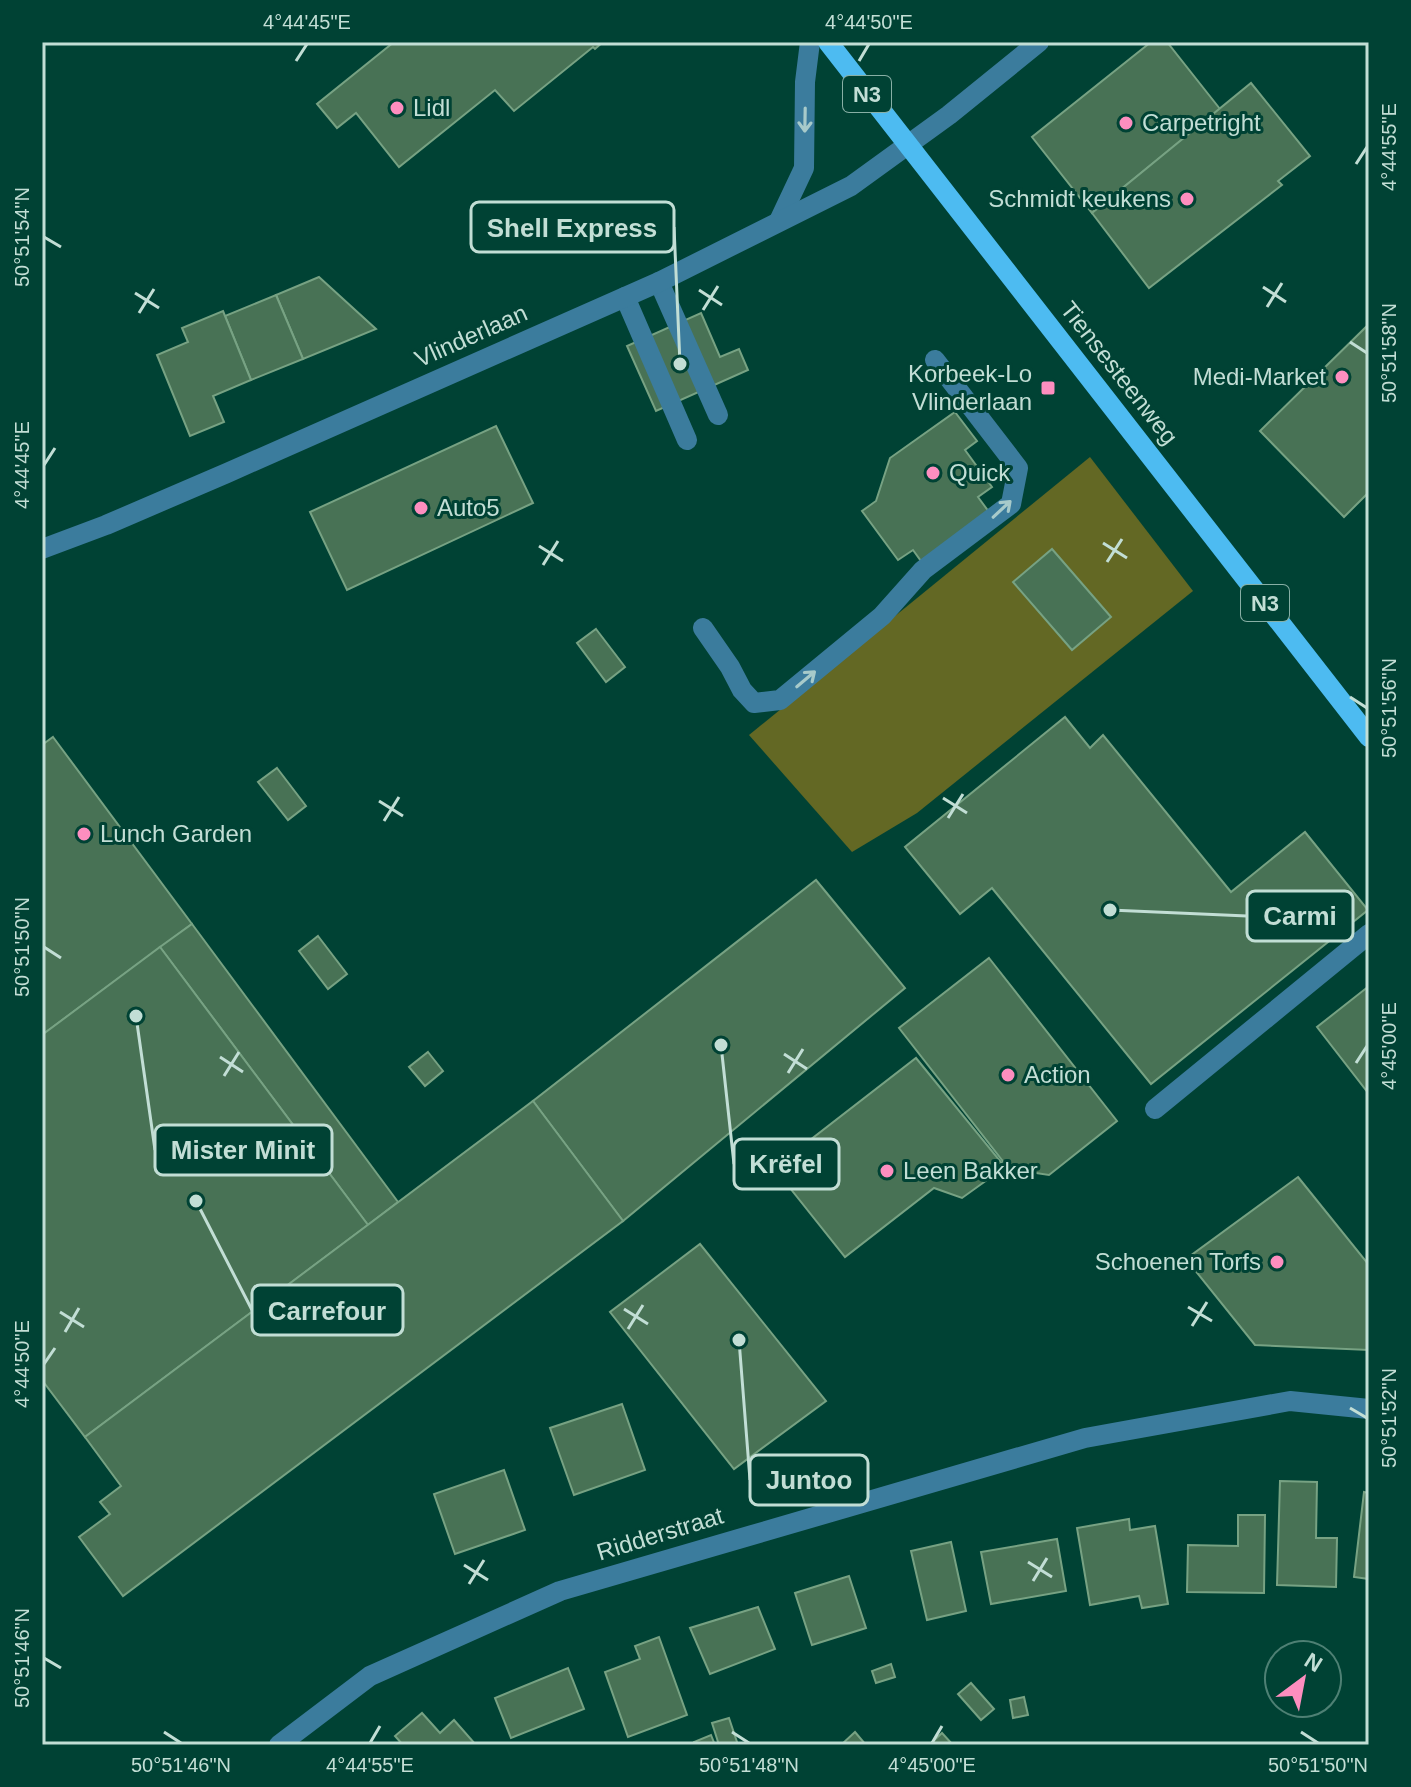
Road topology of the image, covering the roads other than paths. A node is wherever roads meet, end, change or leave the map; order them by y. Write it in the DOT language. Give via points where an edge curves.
graph roads {
  1 [pos="810,42"];
  2 [pos="828,42"];
  3 [pos="1039,42"];
  4 [pos="908,145"];
  5 [pos="779,221"];
  6 [pos="659,282"];
  7 [pos="625,297"];
  8 [pos="935,360"];
  9 [pos="718,415"];
  10 [pos="687,440"];
  11 [pos="42,549"];
  12 [pos="703,628"];
  13 [pos="1369,737"];
  14 [pos="1369,934"];
  15 [pos="1155,1109"];
  16 [pos="1369,1409"];
  17 [pos="279,1745"];
  1 -- 5 [label="street, one-way" via="804,168"];
  2 -- 4 [label="main road, Tiensesteenweg / N3"];
  3 -- 4 [label="street, Vlinderlaan"];
  4 -- 5 [label="street, Vlinderlaan" via="851,186"];
  4 -- 13 [label="main road, Tiensesteenweg / N3"];
  5 -- 6 [label="street, Vlinderlaan"];
  6 -- 7 [label="street, Vlinderlaan"];
  6 -- 9 [label="street"];
  7 -- 10 [label="street"];
  7 -- 11 [label="street, Vlinderlaan"];
  12 -- 8 [label="street, one-way" via="754,703 780,700 882,616 923,570 1011,504 1018,468"];
  14 -- 15 [label="street"];
  16 -- 17 [label="street, Ridderstraat" via="1290,1401 1085,1438 560,1591 370,1676"];
}
